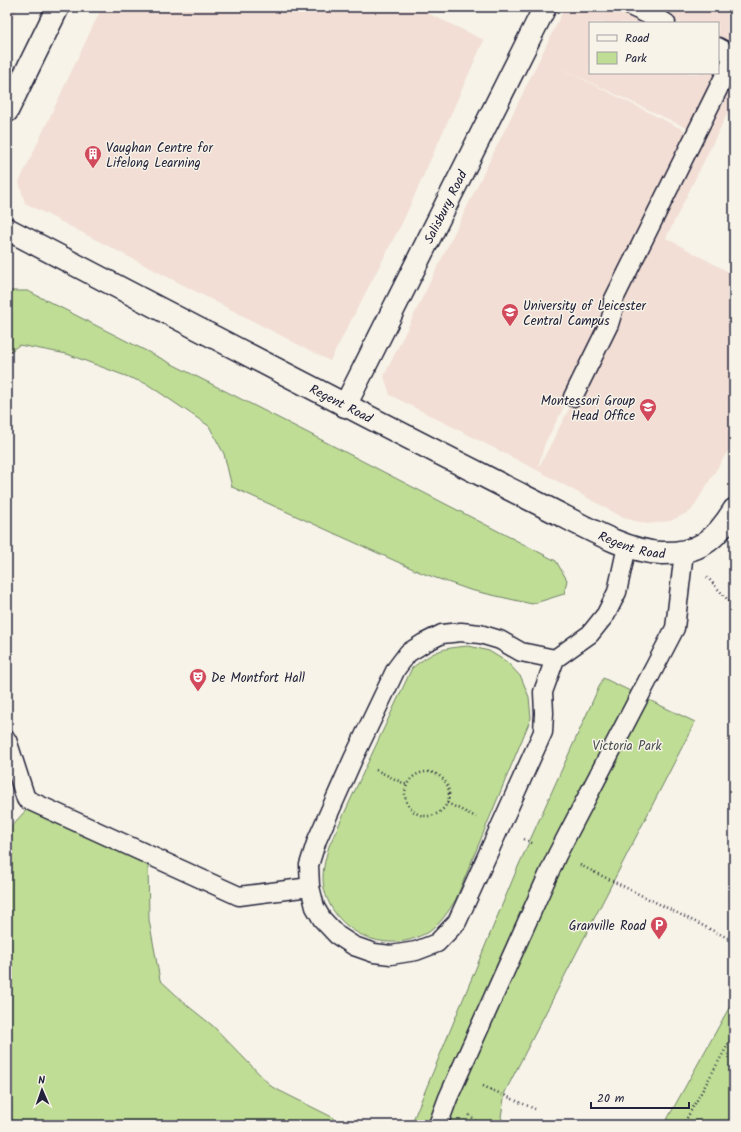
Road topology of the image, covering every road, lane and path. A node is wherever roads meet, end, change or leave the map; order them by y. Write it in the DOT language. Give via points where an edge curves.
graph roads {
  1 [pos="58,7"];
  2 [pos="545,7"];
  3 [pos="632,7"];
  4 [pos="664,22"];
  5 [pos="719,48"];
  6 [pos="7,111"];
  7 [pos="7,229"];
  8 [pos="573,397"];
  9 [pos="345,406"];
  10 [pos="734,510"];
  11 [pos="627,546"];
  12 [pos="684,552"];
  13 [pos="555,659"];
  14 [pos="7,740"];
  15 [pos="376,770"];
  16 [pos="407,785"];
  17 [pos="447,803"];
  18 [pos="480,819"];
  19 [pos="557,855"];
  20 [pos="310,887"];
  21 [pos="734,941"];
  22 [pos="734,1034"];
  23 [pos="459,1075"];
  24 [pos="535,1109"];
  25 [pos="438,1125"];
  26 [pos="683,1125"];
  1 -- 6 [label="street"];
  2 -- 9 [label="street, Salisbury Road"];
  3 -- 4 [label="lane"];
  5 -- 8 [label="lane" via="728,52 732,58 729,67 613,301 609,324"];
  7 -- 9 [label="street, Regent Road"];
  9 -- 11 [label="street, Regent Road" via="584,527"];
  10 -- 12 [label="street" via="707,543"];
  11 -- 12 [label="street, Regent Road" via="659,553"];
  11 -- 13 [label="lane" via="617,592 606,614 590,634"];
  12 -- 19 [label="lane" via="675,628"];
  13 -- 20 [label="lane" via="521,652 500,640 480,634 461,632 442,634 408,653 396,669 317,840 309,865"];
  13 -- 20 [label="lane" via="543,692 543,732 457,922 437,943 416,951 391,955 374,953 354,946 337,935 322,919"];
  14 -- 20 [label="lane" via="26,799 239,896"];
  15 -- 16 [label="path"];
  16 -- 17 [label="path" via="411,779 423,773 436,775 446,784"];
  16 -- 17 [label="path" via="405,798 412,810 418,814 431,816 438,813"];
  17 -- 18 [label="path"];
  19 -- 21 [label="path"];
  19 -- 23 [label="lane"];
  22 -- 26 [label="path"];
  23 -- 24 [label="path"];
  23 -- 25 [label="lane"];
}
